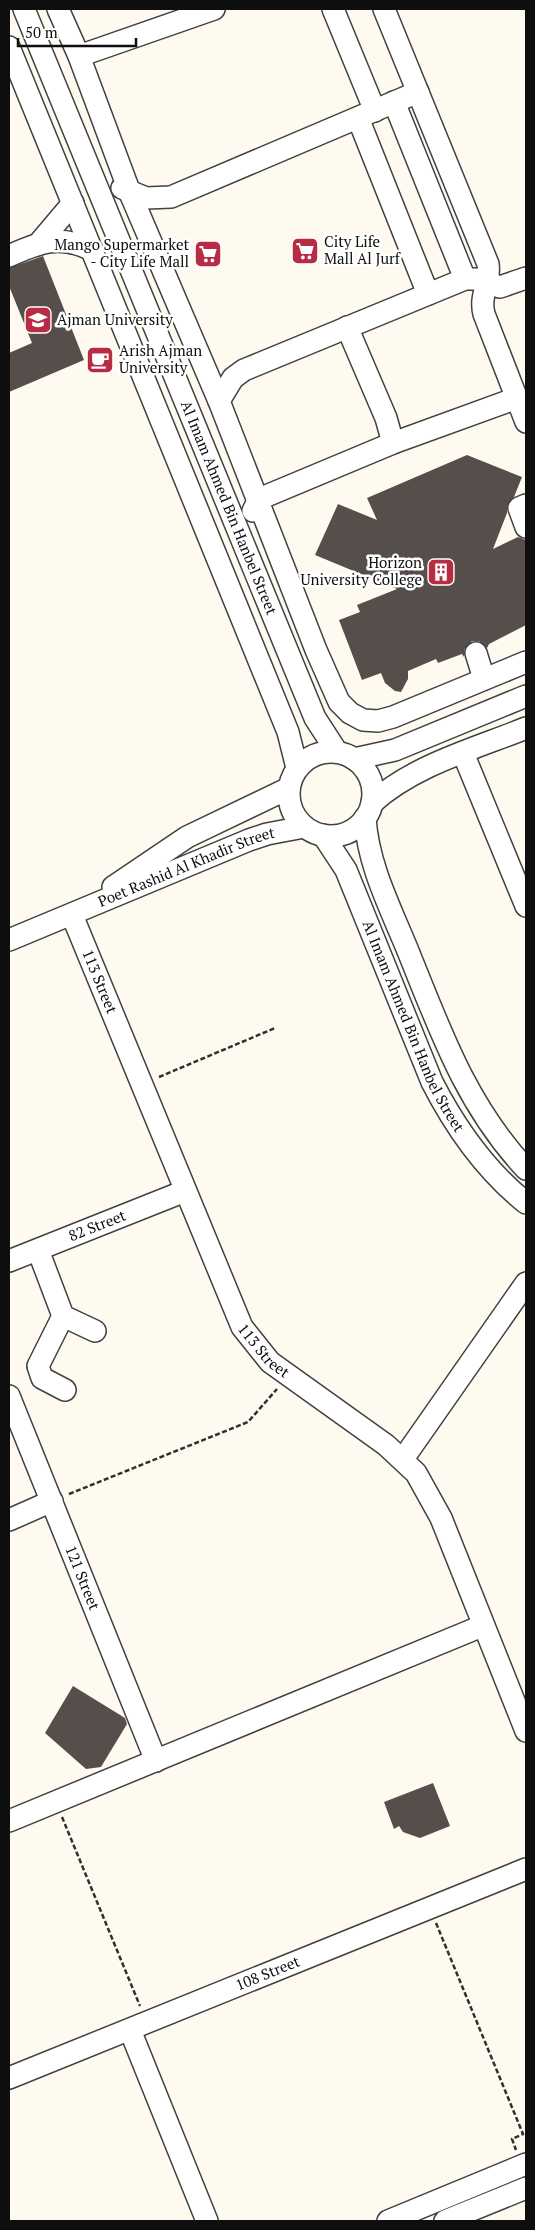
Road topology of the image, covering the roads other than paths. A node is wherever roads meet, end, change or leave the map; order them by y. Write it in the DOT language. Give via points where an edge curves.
graph roads {
  1 [pos="24,9"];
  2 [pos="214,9"];
  3 [pos="333,9"];
  4 [pos="384,9"];
  5 [pos="62,17"];
  6 [pos="9,47"];
  7 [pos="79,56"];
  8 [pos="43,58"];
  9 [pos="418,92"];
  10 [pos="376,110"];
  11 [pos="91,170"];
  12 [pos="130,193"];
  13 [pos="171,197"];
  14 [pos="73,203"];
  15 [pos="147,232"];
  16 [pos="40,242"];
  17 [pos="92,250"];
  18 [pos="9,256"];
  19 [pos="526,278"];
  20 [pos="465,279"];
  21 [pos="486,283"];
  22 [pos="428,294"];
  23 [pos="347,327"];
  24 [pos="517,398"];
  25 [pos="219,400"];
  26 [pos="526,422"];
  27 [pos="393,443"];
  28 [pos="259,499"];
  29 [pos="526,505"];
  30 [pos="526,528"];
  31 [pos="241,536"];
  32 [pos="316,650"];
  33 [pos="476,653"];
  34 [pos="526,662"];
  35 [pos="480,680"];
  36 [pos="306,696"];
  37 [pos="526,696"];
  38 [pos="450,727"];
  39 [pos="526,728"];
  40 [pos="463,753"];
  41 [pos="346,755"];
  42 [pos="297,768"];
  43 [pos="289,788"];
  44 [pos="368,811"];
  45 [pos="314,831"];
  46 [pos="526,906"];
  47 [pos="72,915"];
  48 [pos="9,940"];
  49 [pos="526,1168"];
  50 [pos="185,1191"];
  51 [pos="526,1203"];
  52 [pos="38,1250"];
  53 [pos="9,1261"];
  54 [pos="526,1283"];
  55 [pos="63,1316"];
  56 [pos="95,1331"];
  57 [pos="65,1390"];
  58 [pos="9,1396"];
  59 [pos="404,1459"];
  60 [pos="52,1502"];
  61 [pos="9,1520"];
  62 [pos="482,1626"];
  63 [pos="526,1731"];
  64 [pos="156,1761"];
  65 [pos="9,1821"];
  66 [pos="526,1869"];
  67 [pos="139,2026"];
  68 [pos="9,2078"];
  69 [pos="525,2165"];
  70 [pos="526,2188"];
  71 [pos="503,2198"];
  72 [pos="207,2221"];
  73 [pos="388,2221"];
  74 [pos="446,2221"];
  75 [pos="494,2221"];
  1 -- 8 [label="street, Al Imam Ahmed Bin Hanbel Street"];
  2 -- 7 [label="street"];
  3 -- 10 [label="street"];
  4 -- 9 [label="street"];
  5 -- 7 [label="street"];
  5 -- 8 [label="street"];
  6 -- 14 [label="street, Al Imam Ahmed Bin Hanbel Street"];
  7 -- 12 [label="street"];
  8 -- 11 [label="street, Al Imam Ahmed Bin Hanbel Street"];
  9 -- 10 [label="street"];
  9 -- 21 [label="street" via="488,264"];
  10 -- 13 [label="street"];
  10 -- 20 [label="street"];
  10 -- 22 [label="street"];
  11 -- 12 [label="street"];
  11 -- 31 [label="street, Al Imam Ahmed Bin Hanbel Street"];
  12 -- 13 [label="street" via="154,199"];
  12 -- 15 [label="street"];
  13 -- 15 [label="street"];
  14 -- 16 [label="street"];
  14 -- 17 [label="street, Al Imam Ahmed Bin Hanbel Street"];
  15 -- 25 [label="street"];
  16 -- 17 [label="street" via="69,242"];
  16 -- 18 [label="street"];
  17 -- 42 [label="street, Al Imam Ahmed Bin Hanbel Street" via="288,732"];
  19 -- 21 [label="street" via="500,287"];
  20 -- 21 [label="street"];
  20 -- 22 [label="street"];
  21 -- 24 [label="street" via="482,298 484,314"];
  22 -- 23 [label="street"];
  23 -- 25 [label="street" via="244,370 233,378"];
  23 -- 27 [label="street" via="386,418"];
  24 -- 26 [label="street"];
  24 -- 27 [label="street"];
  25 -- 28 [label="street"];
  27 -- 28 [label="street"];
  28 -- 31 [label="street"];
  28 -- 32 [label="street"];
  29 -- 30 [label="street" via="519,508"];
  31 -- 36 [label="street, Al Imam Ahmed Bin Hanbel Street"];
  32 -- 35 [label="street" via="339,702 363,720 393,717"];
  32 -- 36 [label="street"];
  33 -- 35 [label="street"];
  34 -- 35 [label="street"];
  35 -- 38 [label="street"];
  36 -- 41 [label="street, Al Imam Ahmed Bin Hanbel Street" via="319,727"];
  37 -- 38 [label="street"];
  38 -- 41 [label="street" via="395,750"];
  39 -- 40 [label="street"];
  40 -- 44 [label="street" via="402,779"];
  40 -- 46 [label="street"];
  41 -- 42 [label="street" via="315,754"];
  41 -- 44 [label="street" via="362,765 370,778 373,793"];
  42 -- 43 [label="street"];
  43 -- 45 [label="street" via="291,810"];
  43 -- 47 [label="street, Poet Rashid Al Khadir Street" via="187,837"];
  44 -- 45 [label="street" via="354,829 339,835"];
  44 -- 49 [label="street, Al Imam Ahmed Bin Hanbel Street" via="373,865 452,1058 488,1122"];
  45 -- 47 [label="street, Poet Rashid Al Khadir Street" via="267,834 249,840"];
  45 -- 51 [label="street, Al Imam Ahmed Bin Hanbel Street" via="346,870 446,1110 481,1160"];
  47 -- 48 [label="street, Poet Rashid Al Khadir Street"];
  47 -- 50 [label="street, 113 Street"];
  50 -- 52 [label="street, 82 Street"];
  50 -- 59 [label="street, 113 Street" via="242,1327 255,1346 288,1376"];
  52 -- 53 [label="street, 82 Street"];
  52 -- 55 [label="street"];
  54 -- 59 [label="street"];
  55 -- 56 [label="street"];
  55 -- 57 [label="street" via="38,1366 42,1378"];
  58 -- 60 [label="street, 121 Street"];
  59 -- 62 [label="street, 113 Street" via="437,1511"];
  60 -- 61 [label="street"];
  60 -- 64 [label="street, 121 Street"];
  62 -- 63 [label="street, 113 Street"];
  62 -- 64 [label="street"];
  64 -- 65 [label="street"];
  66 -- 67 [label="street, 108 Street"];
  67 -- 68 [label="street, 108 Street"];
  67 -- 72 [label="street"];
  69 -- 73 [label="street"];
  70 -- 71 [label="street"];
  71 -- 74 [label="street"];
  71 -- 75 [label="street"];
}
